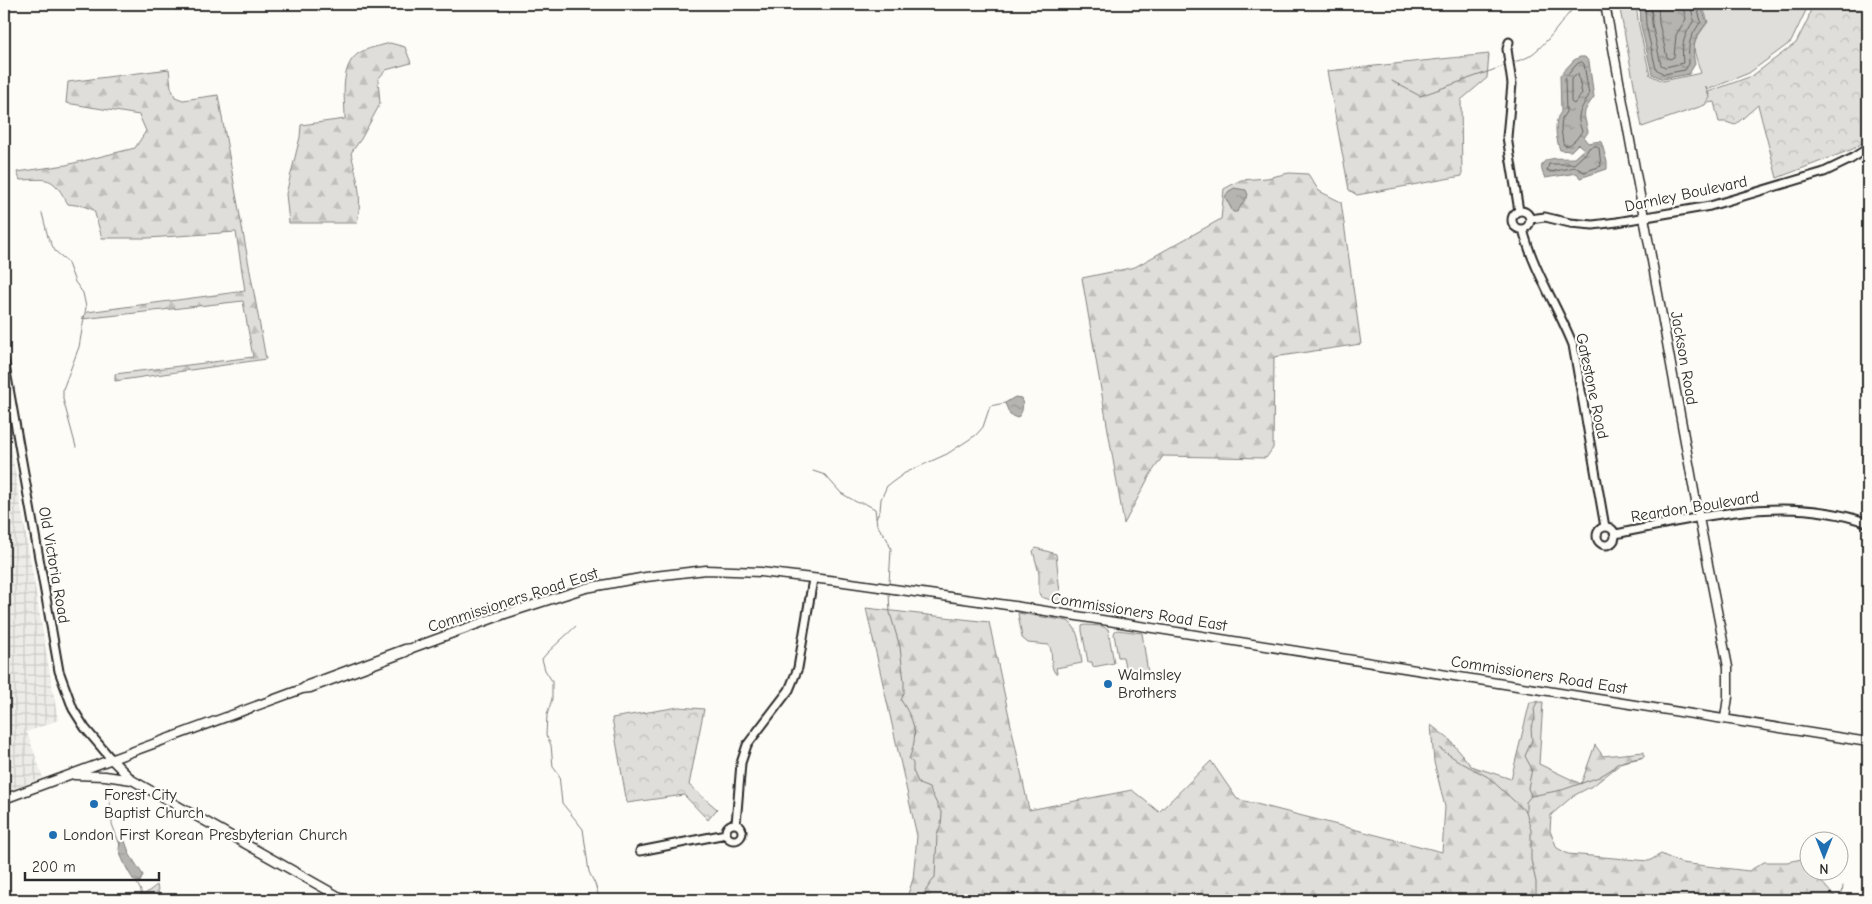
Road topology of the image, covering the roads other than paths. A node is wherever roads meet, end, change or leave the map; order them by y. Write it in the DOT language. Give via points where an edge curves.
graph roads {
  1 [pos="1605,4"];
  2 [pos="1510,42"];
  3 [pos="1868,148"];
  4 [pos="1519,211"];
  5 [pos="1644,218"];
  6 [pos="1530,219"];
  7 [pos="1524,229"];
  8 [pos="4,360"];
  9 [pos="1698,518"];
  10 [pos="1868,523"];
  11 [pos="1605,526"];
  12 [pos="1616,534"];
  13 [pos="813,579"];
  14 [pos="1725,718"];
  15 [pos="1868,742"];
  16 [pos="112,760"];
  17 [pos="69,775"];
  18 [pos="132,780"];
  19 [pos="4,799"];
  20 [pos="736,824"];
  21 [pos="726,834"];
  22 [pos="640,851"];
  23 [pos="345,900"];
  1 -- 5 [label="main road, Jackson Road"];
  2 -- 4 [label="street" via="1507,49 1512,84 1507,137"];
  3 -- 5 [label="street, Darnley Boulevard" via="1824,172 1710,206"];
  4 -- 6 [label="street" via="1528,213"];
  4 -- 7 [label="street" via="1514,214 1512,222"];
  5 -- 6 [label="street, Darnley Boulevard" via="1594,225 1545,217"];
  5 -- 9 [label="main road, Jackson Road"];
  6 -- 7 [label="street"];
  7 -- 11 [label="street, Gatestone Road" via="1532,259 1573,344"];
  8 -- 16 [label="street, Old Victoria Road" via="59,671 73,710"];
  9 -- 10 [label="street, Reardon Boulevard" via="1736,511 1790,509 1822,511"];
  9 -- 12 [label="street, Reardon Boulevard"];
  9 -- 14 [label="main road, Jackson Road" via="1728,667"];
  11 -- 12 [label="street"];
  11 -- 12 [label="street" via="1598,532 1602,544 1612,543"];
  13 -- 14 [label="main road, Commissioners Road East" via="1014,606"];
  13 -- 16 [label="main road, Commissioners Road East" via="761,572 706,570 586,588 405,649"];
  13 -- 20 [label="street" via="798,668 789,690 747,745 741,763"];
  14 -- 15 [label="main road, Commissioners Road East"];
  16 -- 17 [label="main road, Commissioners Road East"];
  16 -- 18 [label="main road"];
  17 -- 18 [label="main road"];
  17 -- 19 [label="main road, Commissioners Road East"];
  18 -- 23 [label="main road"];
  20 -- 21 [label="street" via="729,825"];
  20 -- 21 [label="street" via="742,830 739,839 732,840"];
  21 -- 22 [label="street"];
}
